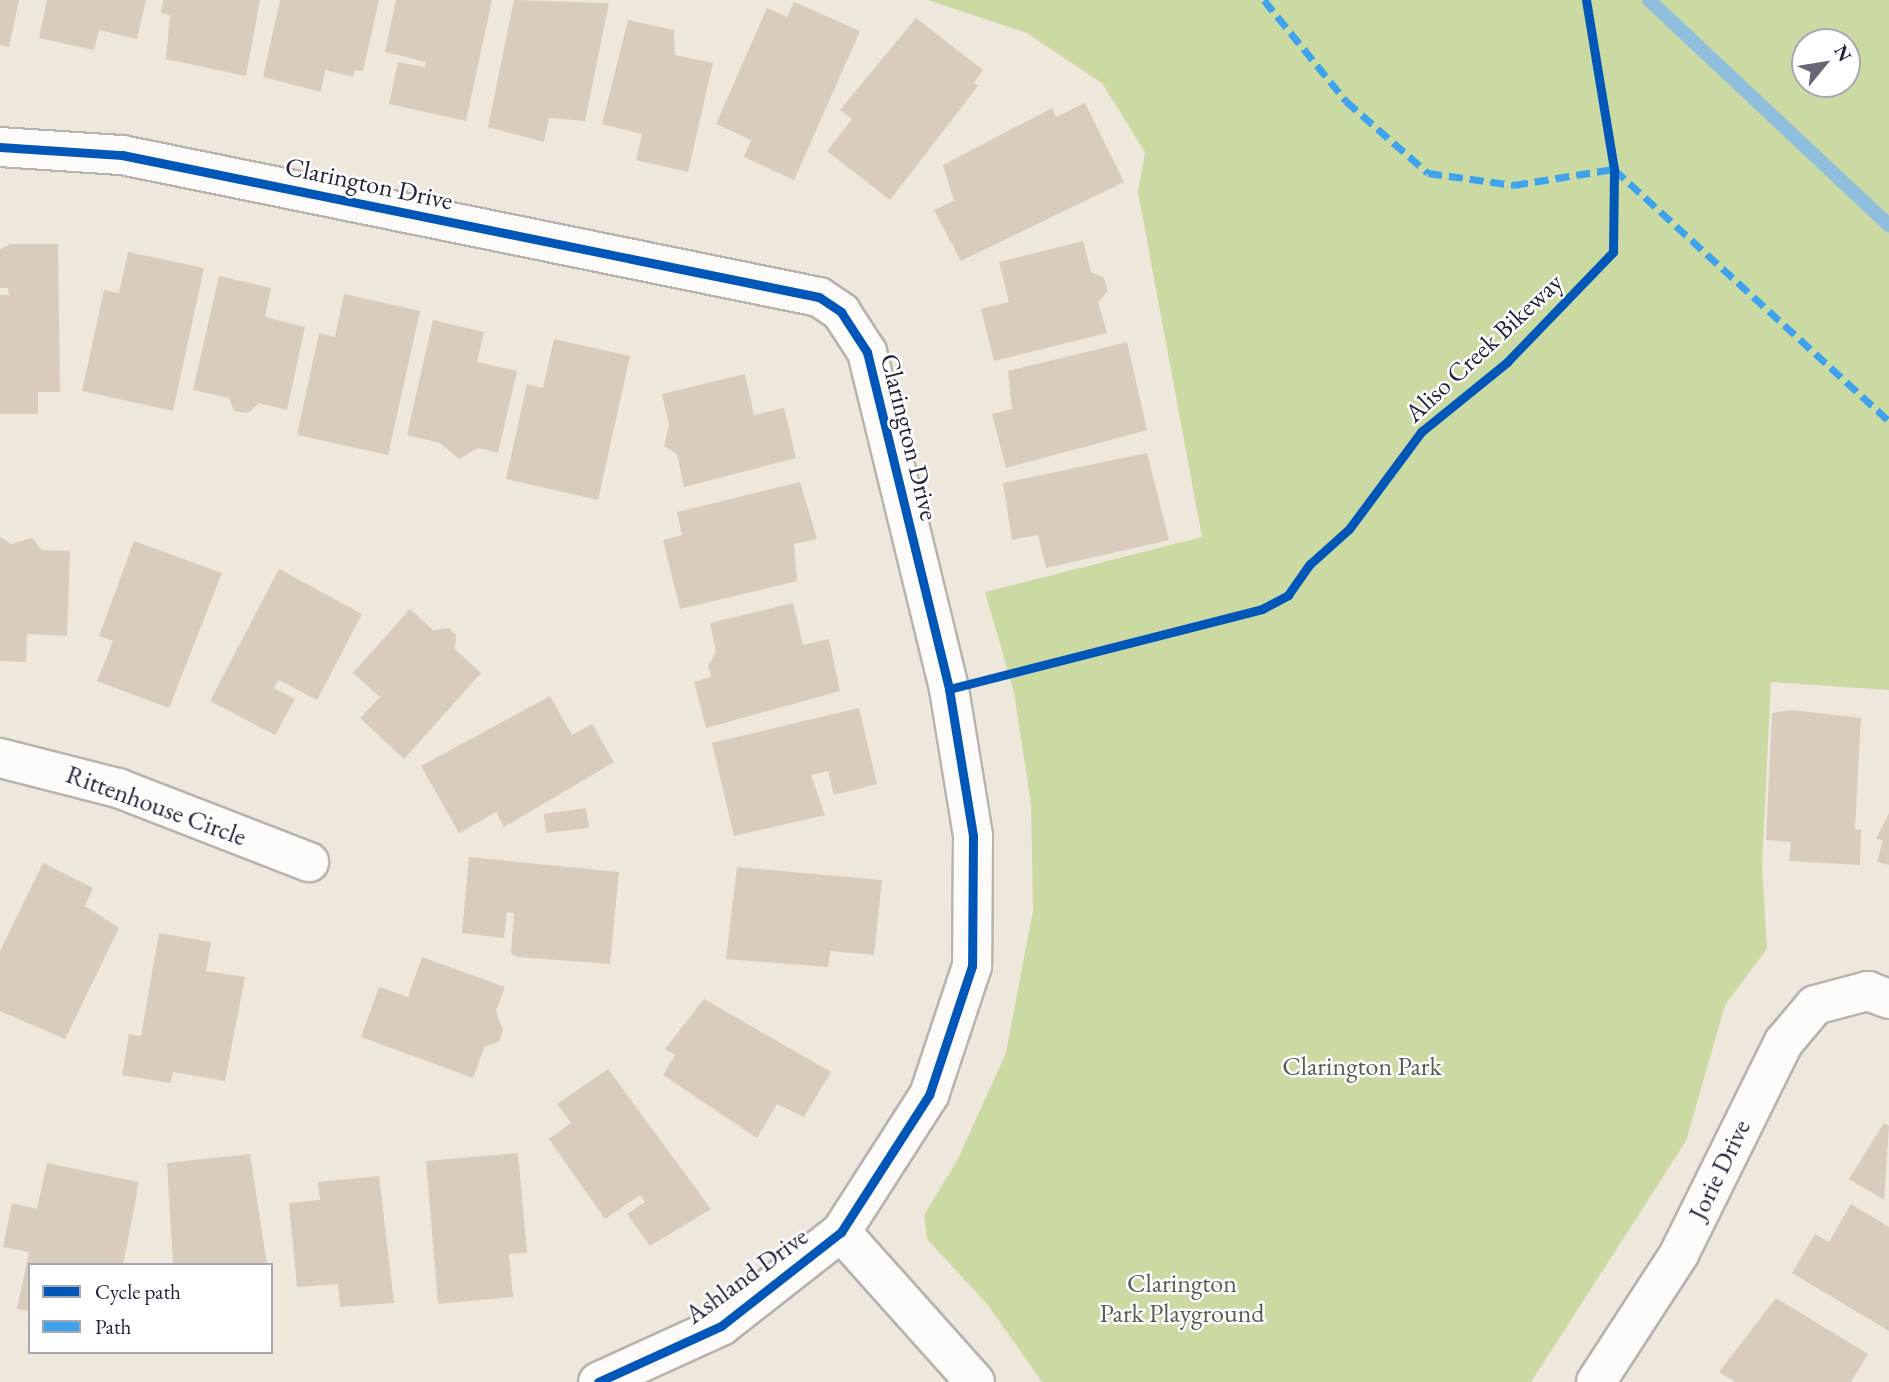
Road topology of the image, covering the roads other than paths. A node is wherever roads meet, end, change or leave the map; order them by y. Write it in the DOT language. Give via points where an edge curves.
graph roads {
  1 [pos="0,147"];
  2 [pos="0,758"];
  3 [pos="309,862"];
  4 [pos="1878,995"];
  5 [pos="841,1232"];
  6 [pos="598,1382"];
  7 [pos="975,1382"];
  8 [pos="1597,1382"];
  1 -- 5 [label="street, Clarington Drive" via="122,155 819,297 852,326 867,352 949,689 973,836 972,966 929,1095"];
  2 -- 3 [label="street, Rittenhouse Circle" via="118,788"];
  4 -- 8 [label="street, Jorie Drive" via="1815,1005 1784,1042 1679,1254"];
  5 -- 6 [label="street, Ashland Drive" via="721,1326"];
  5 -- 7 [label="street"];
}
